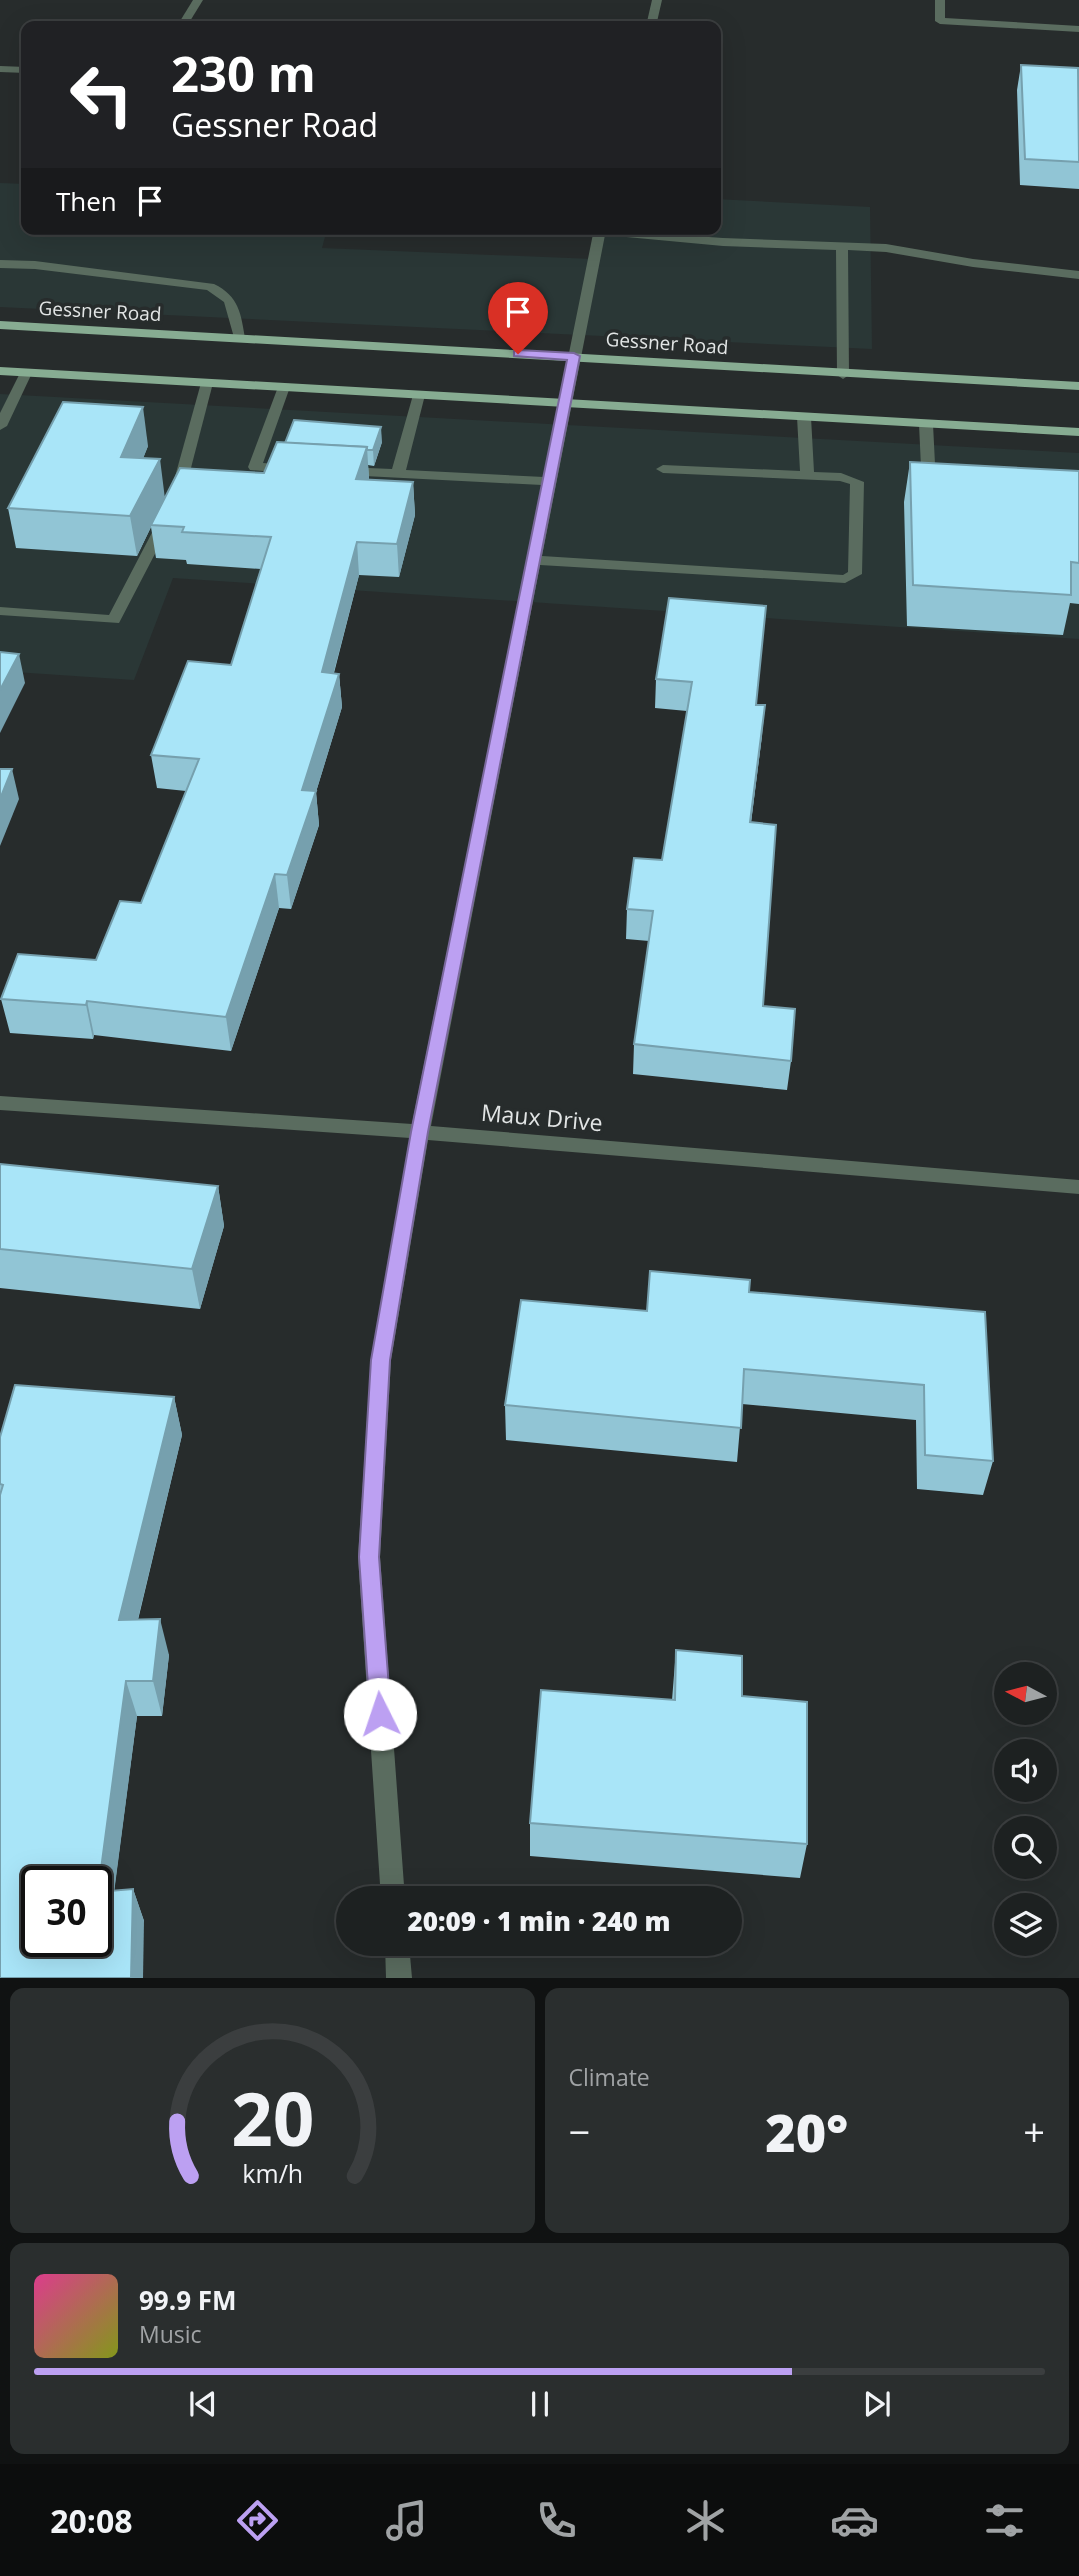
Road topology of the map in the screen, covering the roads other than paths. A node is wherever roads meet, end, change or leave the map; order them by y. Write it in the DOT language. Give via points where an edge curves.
graph roads {
  1 [pos="198,0"];
  2 [pos="657,0"];
  3 [pos="940,0"];
  4 [pos="185,21"];
  5 [pos="652,21"];
  6 [pos="1079,29"];
  7 [pos="0,69"];
  8 [pos="21,70"];
  9 [pos="599,235"];
  10 [pos="651,235"];
  11 [pos="842,246"];
  12 [pos="0,264"];
  13 [pos="1079,275"];
  14 [pos="0,325"];
  15 [pos="240,338"];
  16 [pos="574,356"];
  17 [pos="0,371"];
  18 [pos="26,373"];
  19 [pos="843,374"];
  20 [pos="207,383"];
  21 [pos="1079,386"];
  22 [pos="284,387"];
  23 [pos="419,395"];
  24 [pos="565,404"];
  25 [pos="804,417"];
  26 [pos="926,424"];
  27 [pos="0,426"];
  28 [pos="1079,432"];
  29 [pos="307,469"];
  30 [pos="663,469"];
  31 [pos="955,470"];
  32 [pos="333,471"];
  33 [pos="398,473"];
  34 [pos="807,475"];
  35 [pos="550,481"];
  36 [pos="534,560"];
  37 [pos="0,611"];
  38 [pos="0,1103"];
  39 [pos="420,1132"];
  40 [pos="1079,1187"];
  41 [pos="392,1886"];
  42 [pos="398,1956"];
  43 [pos="399,1978"];
  1 -- 4 [label="street"];
  2 -- 5 [label="street"];
  3 -- 6 [label="street" via="940,21"];
  7 -- 8 [label="street"];
  9 -- 16 [label="street"];
  10 -- 11 [label="street"];
  11 -- 13 [label="street"];
  11 -- 19 [label="street"];
  12 -- 15 [label="street" via="210,287 231,300"];
  14 -- 15 [label="main road, Gessner Road"];
  15 -- 16 [label="main road, Gessner Road"];
  16 -- 19 [label="main road, Gessner Road"];
  16 -- 24 [label="street"];
  17 -- 18 [label="main road"];
  18 -- 20 [label="main road"];
  18 -- 27 [label="street"];
  19 -- 21 [label="main road, Gessner Road"];
  20 -- 22 [label="main road"];
  20 -- 37 [label="street" via="184,475 114,620"];
  22 -- 23 [label="main road"];
  22 -- 29 [label="street" via="255,467"];
  23 -- 24 [label="main road"];
  23 -- 33 [label="street"];
  24 -- 25 [label="main road"];
  24 -- 35 [label="street"];
  25 -- 26 [label="main road"];
  25 -- 34 [label="street"];
  26 -- 28 [label="main road"];
  26 -- 31 [label="street" via="928,467"];
  30 -- 34 [label="street"];
  32 -- 33 [label="street"];
  33 -- 35 [label="street"];
  34 -- 36 [label="street" via="857,482 855,573 845,579"];
  35 -- 36 [label="street"];
  36 -- 39 [label="street"];
  38 -- 39 [label="street, Maux Drive"];
  39 -- 40 [label="street, Maux Drive"];
  39 -- 41 [label="street" via="381,1360 369,1557"];
  42 -- 43 [label="street"];
}
